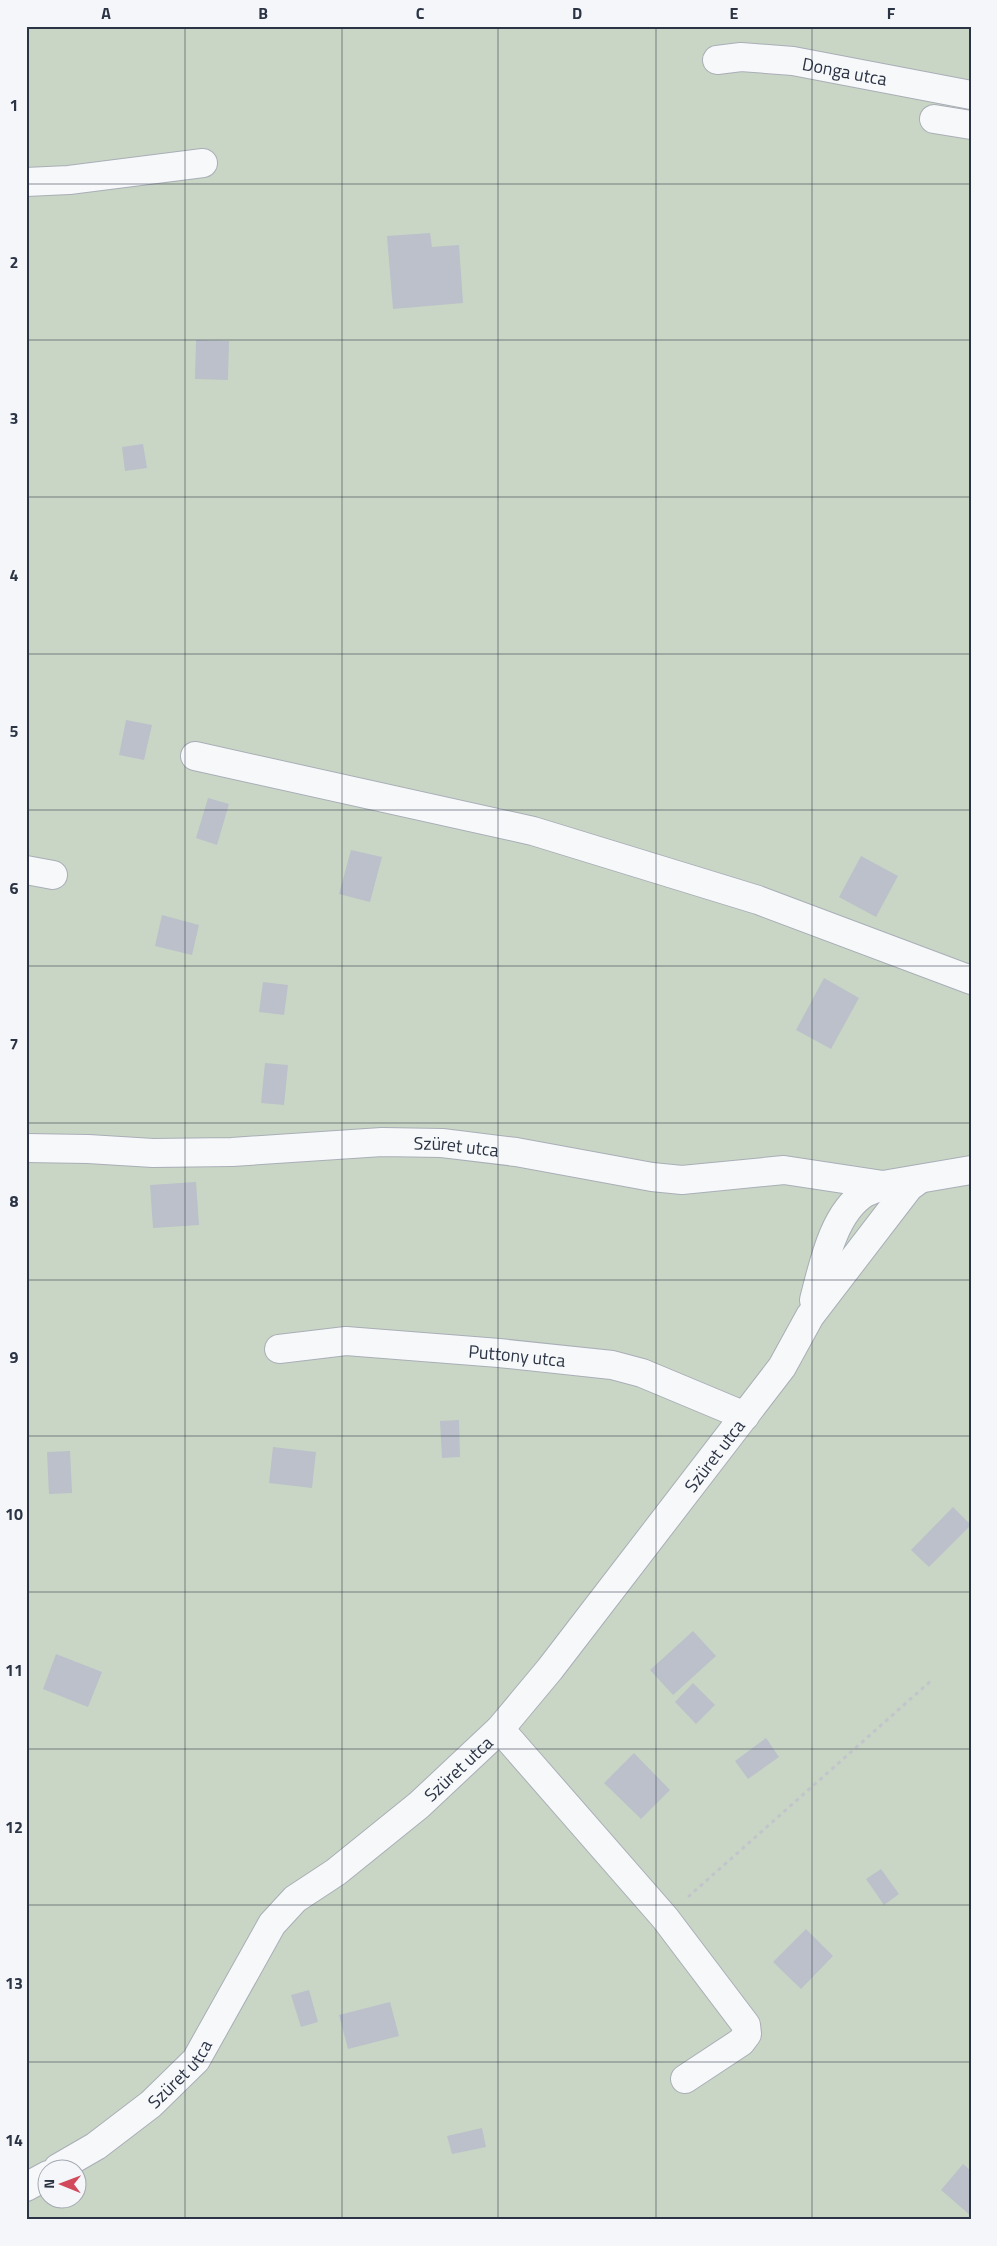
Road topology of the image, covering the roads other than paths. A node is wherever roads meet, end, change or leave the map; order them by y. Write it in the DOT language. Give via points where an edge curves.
graph roads {
  1 [pos="716,60"];
  2 [pos="971,95"];
  3 [pos="934,119"];
  4 [pos="971,125"];
  5 [pos="203,163"];
  6 [pos="26,182"];
  7 [pos="195,756"];
  8 [pos="26,870"];
  9 [pos="53,875"];
  10 [pos="971,980"];
  11 [pos="26,1148"];
  12 [pos="971,1170"];
  13 [pos="920,1179"];
  14 [pos="883,1185"];
  15 [pos="810,1316"];
  16 [pos="279,1349"];
  17 [pos="745,1416"];
  18 [pos="500,1729"];
  19 [pos="685,2079"];
  20 [pos="75,2158"];
  21 [pos="38,2180"];
  22 [pos="26,2187"];
  1 -- 2 [label="street, Donga utca" via="741,57 793,61"];
  3 -- 4 [label="street"];
  5 -- 6 [label="street" via="69,180"];
  7 -- 10 [label="street" via="533,832 758,900"];
  8 -- 9 [label="street"];
  11 -- 14 [label="street, Szüret utca" via="153,1153 232,1152 382,1142 442,1142 682,1180 784,1170"];
  12 -- 13 [label="street, Szüret utca"];
  13 -- 14 [label="street, Szüret utca"];
  13 -- 15 [label="street, Szüret utca" via="909,1187"];
  14 -- 15 [label="street, Szüret utca" via="864,1193 846,1212 828,1247"];
  15 -- 17 [label="street, Szüret utca" via="782,1367"];
  16 -- 17 [label="street, Puttony utca" via="346,1341 612,1365 642,1373"];
  17 -- 18 [label="street, Szüret utca"];
  18 -- 19 [label="street" via="665,1918 746,2025 747,2034 741,2042"];
  18 -- 20 [label="street, Szüret utca" via="420,1805 336,1872 295,1900 272,1924 196,2060 151,2104"];
  21 -- 22 [label="street"];
}
